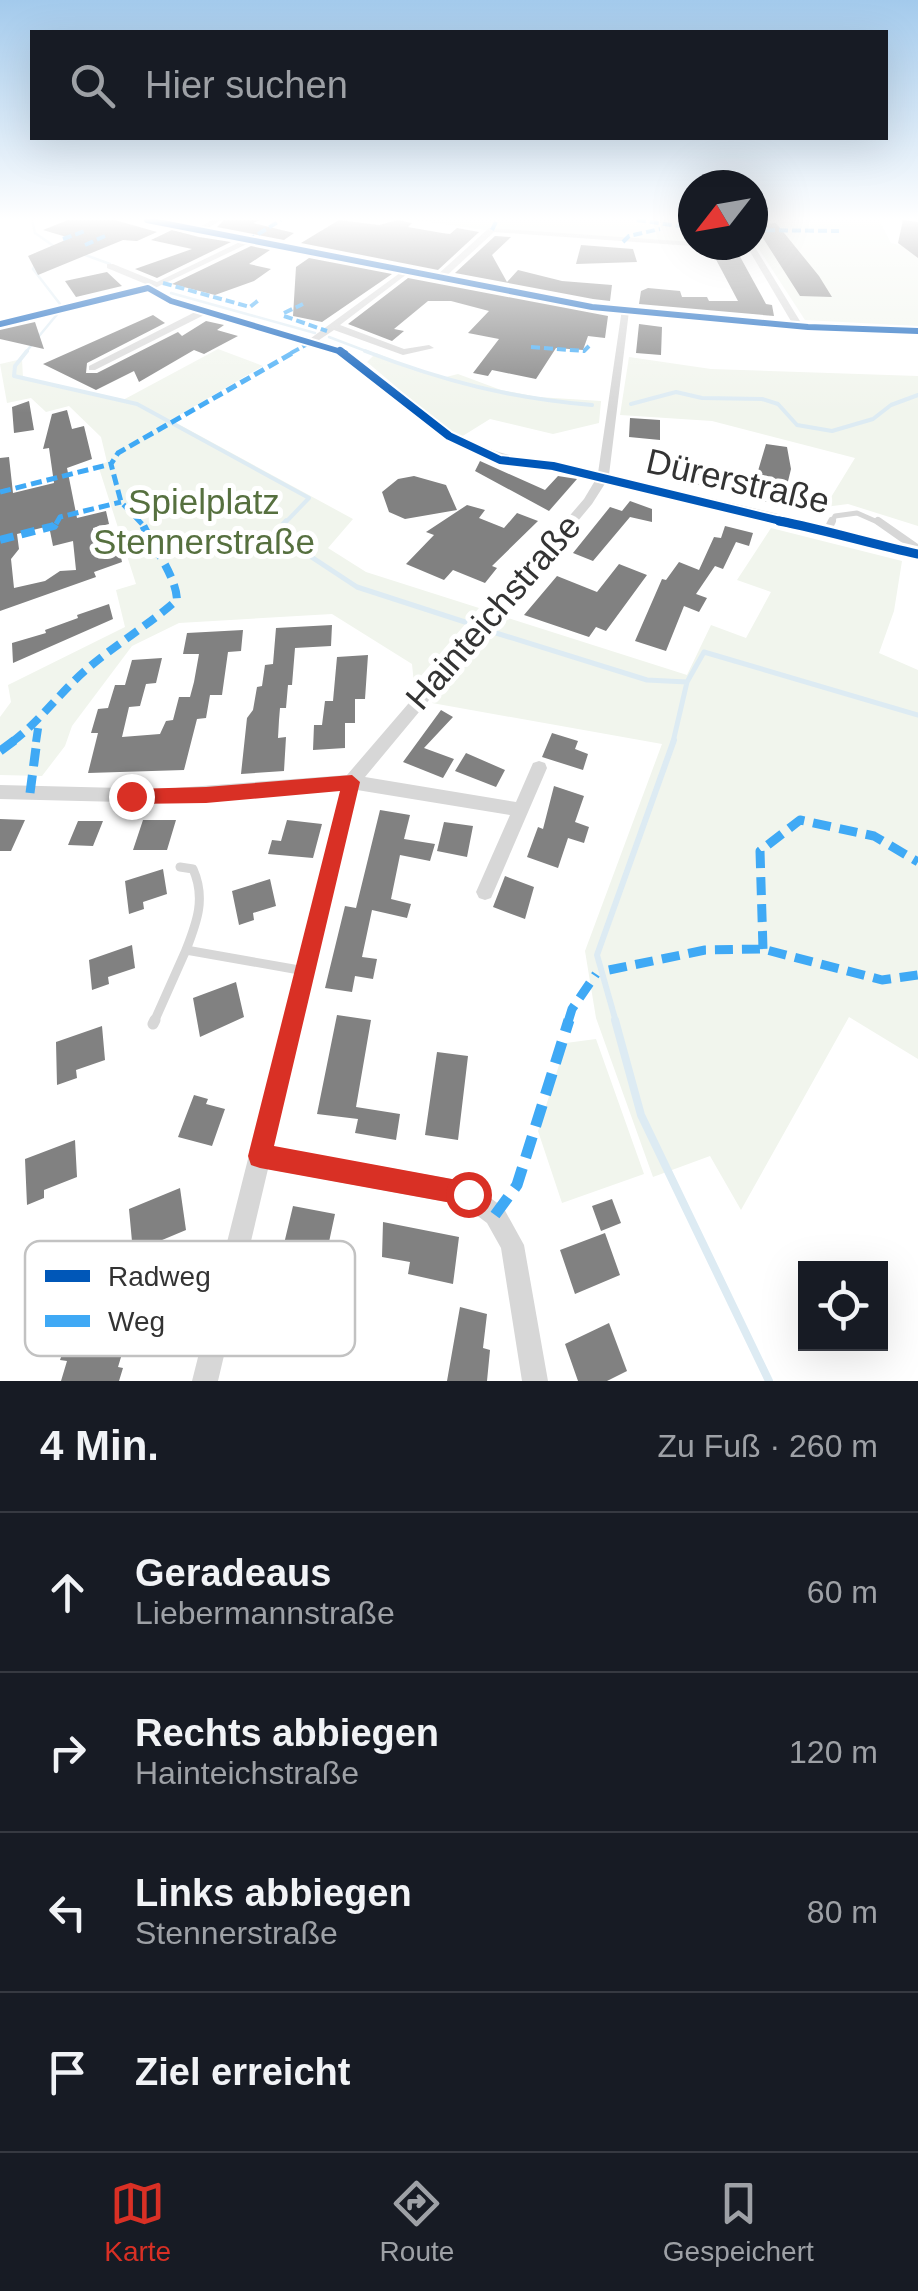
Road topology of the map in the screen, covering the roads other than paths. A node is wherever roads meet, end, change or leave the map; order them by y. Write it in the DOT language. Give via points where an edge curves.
graph roads {
  1 [pos="149,284"];
  2 [pos="155,284"];
  3 [pos="388,284"];
  4 [pos="475,284"];
  5 [pos="774,284"];
  6 [pos="152,286"];
  7 [pos="204,310"];
  8 [pos="625,311"];
  9 [pos="0,324"];
  10 [pos="333,326"];
  11 [pos="798,326"];
  12 [pos="918,331"];
  13 [pos="429,348"];
  14 [pos="92,368"];
  15 [pos="439,428"];
  16 [pos="602,478"];
  17 [pos="828,529"];
  18 [pos="918,552"];
  19 [pos="539,768"];
  20 [pos="352,782"];
  21 [pos="0,792"];
  22 [pos="521,810"];
  23 [pos="180,867"];
  24 [pos="486,892"];
  25 [pos="186,950"];
  26 [pos="305,971"];
  27 [pos="153,1024"];
  28 [pos="260,1156"];
  29 [pos="239,1241"];
  30 [pos="211,1356"];
  31 [pos="205,1381"];
  32 [pos="536,1381"];
  1 -- 6 [label="street"];
  2 -- 6 [label="street"];
  3 -- 10 [label="street"];
  4 -- 8 [label="street"];
  5 -- 11 [label="street"];
  6 -- 7 [label="street" via="171,301"];
  6 -- 9 [label="street"];
  7 -- 10 [label="street" via="313,341"];
  7 -- 14 [label="street"];
  8 -- 11 [label="street"];
  8 -- 16 [label="street, Hainteichstraße"];
  10 -- 13 [label="street" via="403,352"];
  11 -- 12 [label="street"];
  15 -- 16 [label="street, Dürerstraße" via="500,460"];
  16 -- 17 [label="street, Dürerstraße"];
  16 -- 20 [label="street, Hainteichstraße"];
  17 -- 18 [label="street, Dürerstraße"];
  17 -- 18 [label="lane" via="835,516 853,512"];
  19 -- 22 [label="street"];
  20 -- 21 [label="street" via="162,796"];
  20 -- 22 [label="street"];
  20 -- 26 [label="street, Hainteichstraße"];
  22 -- 24 [label="street"];
  23 -- 25 [label="lane" via="193,869 202,902"];
  25 -- 26 [label="lane"];
  25 -- 27 [label="lane"];
  26 -- 28 [label="street, Hainteichstraße"];
  28 -- 29 [label="street, Hainteichstraße"];
  28 -- 32 [label="street" via="468,1194 495,1215 512,1246"];
  30 -- 31 [label="street, Hainteichstraße"];
}
